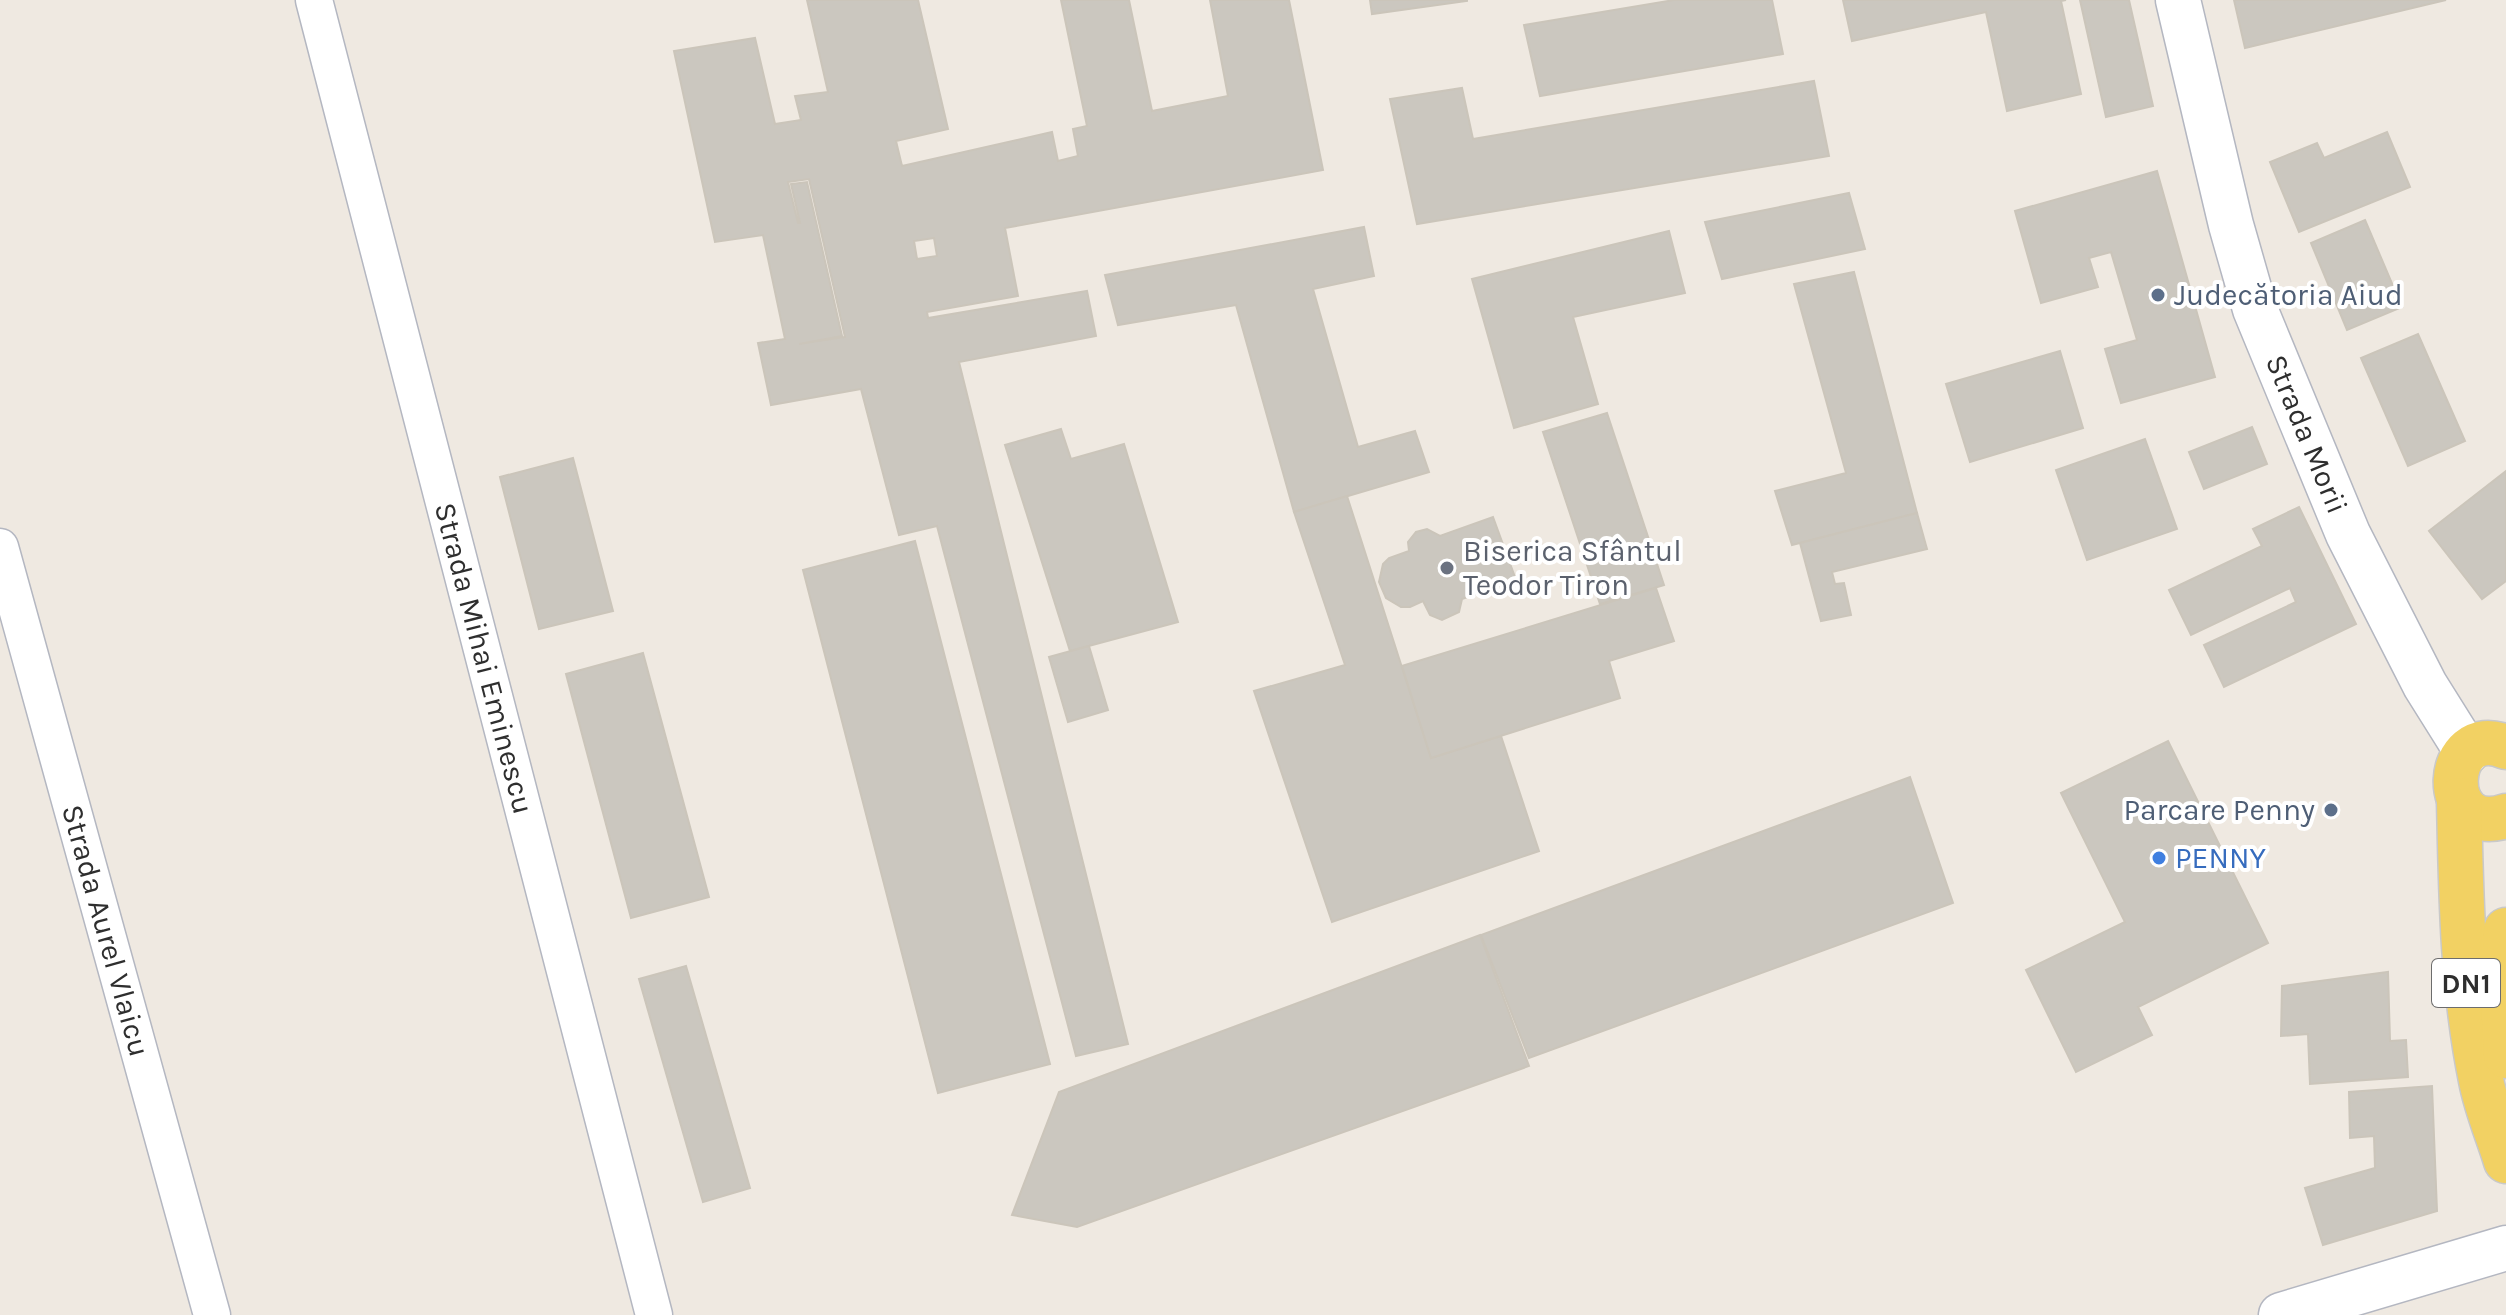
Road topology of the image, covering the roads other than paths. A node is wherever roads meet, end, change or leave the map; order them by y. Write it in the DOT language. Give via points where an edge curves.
graph roads {
  1 [pos="314,0"];
  2 [pos="2178,0"];
  3 [pos="0,547"];
  4 [pos="2490,738"];
  5 [pos="2459,800"];
  6 [pos="2506,816"];
  7 [pos="2506,930"];
  8 [pos="2506,1056"];
  9 [pos="2506,1161"];
  10 [pos="2506,1248"];
  11 [pos="212,1315"];
  12 [pos="654,1315"];
  13 [pos="2281,1315"];
  1 -- 12 [label="street, Strada Mihai Eminescu"];
  2 -- 4 [label="main road, Strada Morii" via="2255,309 2348,534 2425,685"];
  3 -- 11 [label="street, Strada Aurel Vlaicu"];
  4 -- 5 [label="main road, DN1" via="2456,772"];
  5 -- 6 [label="main road" via="2485,819"];
  5 -- 9 [label="main road, DN1" via="2466,980 2481,1082"];
  7 -- 8 [label="main road, DN1"];
  10 -- 13 [label="main road"];
}
